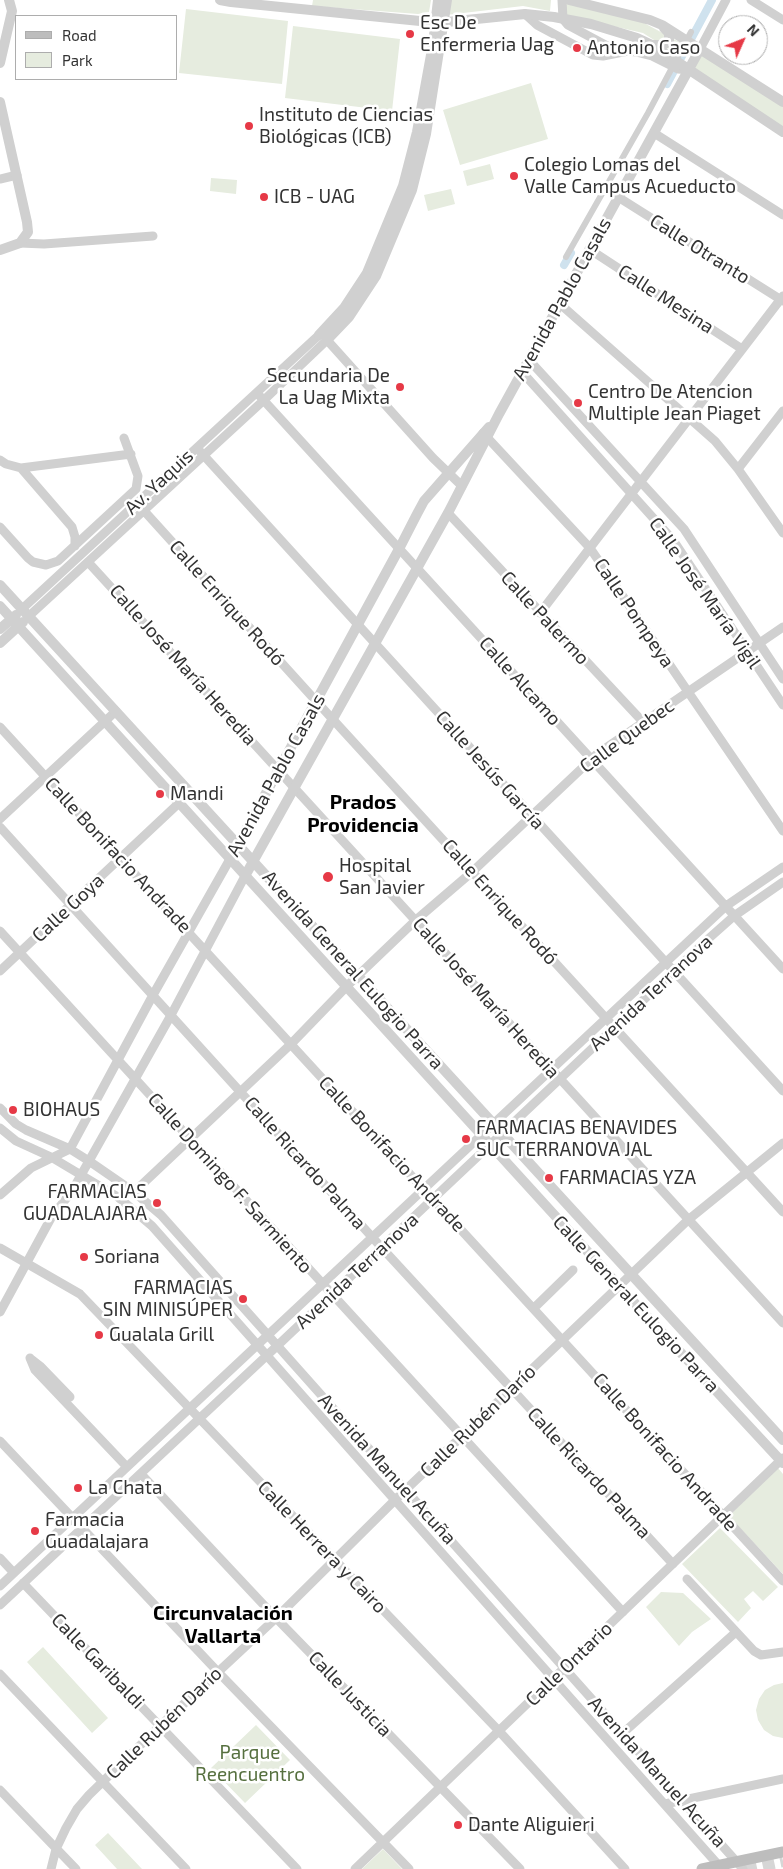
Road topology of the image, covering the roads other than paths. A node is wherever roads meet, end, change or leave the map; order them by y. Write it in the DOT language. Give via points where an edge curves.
graph roads {
  1 [pos="9,0"];
  2 [pos="220,0"];
  3 [pos="438,0"];
  4 [pos="447,0"];
  5 [pos="562,0"];
  6 [pos="569,0"];
  7 [pos="726,0"];
  8 [pos="751,0"];
  9 [pos="309,5"];
  10 [pos="525,14"];
  11 [pos="563,19"];
  12 [pos="783,20"];
  13 [pos="440,22"];
  14 [pos="662,25"];
  15 [pos="3,34"];
  16 [pos="689,36"];
  17 [pos="652,45"];
  18 [pos="700,49"];
  19 [pos="628,51"];
  20 [pos="0,63"];
  21 [pos="674,63"];
  22 [pos="690,70"];
  23 [pos="0,102"];
  24 [pos="783,102"];
  25 [pos="654,132"];
  26 [pos="783,132"];
  27 [pos="17,175"];
  28 [pos="0,179"];
  29 [pos="618,197"];
  30 [pos="783,215"];
  31 [pos="153,236"];
  32 [pos="20,243"];
  33 [pos="0,250"];
  34 [pos="589,250"];
  35 [pos="566,258"];
  36 [pos="782,299"];
  37 [pos="560,304"];
  38 [pos="323,338"];
  39 [pos="742,348"];
  40 [pos="529,360"];
  41 [pos="522,372"];
  42 [pos="257,393"];
  43 [pos="264,400"];
  44 [pos="783,411"];
  45 [pos="690,417"];
  46 [pos="486,436"];
  47 [pos="124,438"];
  48 [pos="197,448"];
  49 [pos="131,454"];
  50 [pos="204,456"];
  51 [pos="0,460"];
  52 [pos="21,468"];
  53 [pos="738,469"];
  54 [pos="448,474"];
  55 [pos="640,482"];
  56 [pos="462,486"];
  57 [pos="632,493"];
  58 [pos="137,503"];
  59 [pos="144,511"];
  60 [pos="448,513"];
  61 [pos="0,527"];
  62 [pos="72,527"];
  63 [pos="92,530"];
  64 [pos="782,530"];
  65 [pos="74,546"];
  66 [pos="590,548"];
  67 [pos="399,549"];
  68 [pos="88,562"];
  69 [pos="417,569"];
  70 [pos="0,585"];
  71 [pos="0,606"];
  72 [pos="26,613"];
  73 [pos="540,613"];
  74 [pos="15,622"];
  75 [pos="357,625"];
  76 [pos="783,626"];
  77 [pos="0,629"];
  78 [pos="0,643"];
  79 [pos="759,643"];
  80 [pos="374,644"];
  81 [pos="747,651"];
  82 [pos="783,679"];
  83 [pos="688,692"];
  84 [pos="316,702"];
  85 [pos="783,705"];
  86 [pos="116,711"];
  87 [pos="332,720"];
  88 [pos="105,721"];
  89 [pos="644,722"];
  90 [pos="0,727"];
  91 [pos="591,760"];
  92 [pos="279,770"];
  93 [pos="45,776"];
  94 [pos="294,787"];
  95 [pos="179,803"];
  96 [pos="531,816"];
  97 [pos="0,819"];
  98 [pos="0,828"];
  99 [pos="783,831"];
  100 [pos="238,844"];
  101 [pos="120,858"];
  102 [pos="230,859"];
  103 [pos="253,861"];
  104 [pos="783,867"];
  105 [pos="472,872"];
  106 [pos="245,876"];
  107 [pos="783,882"];
  108 [pos="71,905"];
  109 [pos="726,906"];
  110 [pos="734,916"];
  111 [pos="416,920"];
  112 [pos="0,931"];
  113 [pos="189,932"];
  114 [pos="205,950"];
  115 [pos="20,952"];
  116 [pos="666,963"];
  117 [pos="783,970"];
  118 [pos="0,971"];
  119 [pos="674,972"];
  120 [pos="358,975"];
  121 [pos="347,986"];
  122 [pos="153,995"];
  123 [pos="170,1017"];
  124 [pos="606,1019"];
  125 [pos="614,1028"];
  126 [pos="291,1044"];
  127 [pos="118,1059"];
  128 [pos="551,1070"];
  129 [pos="135,1078"];
  130 [pos="560,1079"];
  131 [pos="783,1091"];
  132 [pos="240,1092"];
  133 [pos="0,1108"];
  134 [pos="493,1124"];
  135 [pos="0,1128"];
  136 [pos="502,1134"];
  137 [pos="482,1135"];
  138 [pos="190,1139"];
  139 [pos="783,1143"];
  140 [pos="490,1145"];
  141 [pos="70,1149"];
  142 [pos="51,1157"];
  143 [pos="89,1161"];
  144 [pos="747,1172"];
  145 [pos="81,1175"];
  146 [pos="424,1189"];
  147 [pos="134,1192"];
  148 [pos="0,1195"];
  149 [pos="433,1199"];
  150 [pos="783,1212"];
  151 [pos="688,1220"];
  152 [pos="372,1238"];
  153 [pos="0,1248"];
  154 [pos="382,1248"];
  155 [pos="27,1262"];
  156 [pos="573,1270"];
  157 [pos="631,1275"];
  158 [pos="323,1284"];
  159 [pos="619,1286"];
  160 [pos="332,1294"];
  161 [pos="534,1308"];
  162 [pos="0,1312"];
  163 [pos="783,1323"];
  164 [pos="268,1336"];
  165 [pos="562,1340"];
  166 [pos="257,1345"];
  167 [pos="277,1346"];
  168 [pos="267,1356"];
  169 [pos="511,1389"];
  170 [pos="190,1409"];
  171 [pos="200,1419"];
  172 [pos="94,1427"];
  173 [pos="462,1436"];
  174 [pos="783,1440"];
  175 [pos="0,1441"];
  176 [pos="0,1449"];
  177 [pos="782,1461"];
  178 [pos="129,1465"];
  179 [pos="141,1474"];
  180 [pos="406,1490"];
  181 [pos="395,1500"];
  182 [pos="723,1515"];
  183 [pos="71,1520"];
  184 [pos="80,1530"];
  185 [pos="0,1558"];
  186 [pos="335,1560"];
  187 [pos="673,1564"];
  188 [pos="0,1566"];
  189 [pos="12,1575"];
  190 [pos="687,1579"];
  191 [pos="783,1581"];
  192 [pos="23,1583"];
  193 [pos="0,1586"];
  194 [pos="0,1605"];
  195 [pos="623,1612"];
  196 [pos="276,1618"];
  197 [pos="736,1632"];
  198 [pos="783,1652"];
  199 [pos="565,1668"];
  200 [pos="218,1672"];
  201 [pos="0,1674"];
  202 [pos="553,1679"];
  203 [pos="160,1726"];
  204 [pos="499,1731"];
  205 [pos="623,1733"];
  206 [pos="783,1779"];
  207 [pos="102,1782"];
  208 [pos="440,1787"];
  209 [pos="0,1790"];
  210 [pos="682,1800"];
  211 [pos="665,1804"];
  212 [pos="383,1842"];
  213 [pos="56,1849"];
  214 [pos="783,1852"];
  215 [pos="740,1865"];
  216 [pos="720,1867"];
  217 [pos="50,1869"];
  218 [pos="76,1869"];
  219 [pos="186,1869"];
  220 [pos="296,1869"];
  221 [pos="355,1869"];
  222 [pos="409,1869"];
  223 [pos="520,1869"];
  224 [pos="625,1869"];
  225 [pos="702,1869"];
  1 -- 15 [label="street" via="12,11"];
  2 -- 9 [label="street"];
  3 -- 13 [label="street"];
  4 -- 13 [label="street"];
  5 -- 11 [label="street"];
  6 -- 14 [label="street"];
  7 -- 18 [label="street, Avenida Pablo Casals"];
  8 -- 12 [label="street"];
  9 -- 13 [label="street"];
  10 -- 11 [label="street"];
  10 -- 13 [label="street"];
  10 -- 19 [label="street" via="537,25 592,55"];
  11 -- 17 [label="street" via="621,32"];
  11 -- 19 [label="street" via="573,29 611,48"];
  13 -- 38 [label="street" via="426,134 376,276 350,316"];
  14 -- 16 [label="street"];
  14 -- 17 [label="street" via="669,33 669,41 663,45"];
  15 -- 20 [label="street"];
  16 -- 18 [label="street"];
  16 -- 21 [label="street"];
  17 -- 21 [label="street"];
  18 -- 22 [label="street, Avenida Pablo Casals"];
  18 -- 24 [label="street"];
  19 -- 21 [label="street"];
  21 -- 22 [label="street"];
  21 -- 35 [label="street"];
  22 -- 25 [label="street, Avenida Pablo Casals"];
  22 -- 26 [label="street"];
  23 -- 27 [label="street"];
  25 -- 29 [label="street, Avenida Pablo Casals"];
  25 -- 30 [label="street"];
  27 -- 28 [label="street"];
  27 -- 32 [label="street" via="28,232"];
  29 -- 34 [label="street, Avenida Pablo Casals"];
  29 -- 36 [label="street, Calle Otranto"];
  31 -- 32 [label="street"];
  32 -- 33 [label="street"];
  34 -- 37 [label="street, Avenida Pablo Casals"];
  34 -- 39 [label="street, Calle Mesina"];
  36 -- 39 [label="street"];
  37 -- 40 [label="street, Avenida Pablo Casals"];
  37 -- 45 [label="street"];
  38 -- 42 [label="street, Av. Yaquis"];
  38 -- 43 [label="street, Av. Yaquis"];
  38 -- 54 [label="street"];
  39 -- 45 [label="street"];
  40 -- 41 [label="street, Avenida Pablo Casals"];
  40 -- 55 [label="street, Calle José María Vigil"];
  41 -- 46 [label="street, Avenida Pablo Casals"];
  41 -- 57 [label="street, Calle José María Vigil"];
  42 -- 43 [label="street, Calle Alcamo"];
  42 -- 48 [label="street, Av. Yaquis"];
  43 -- 50 [label="street, Av. Yaquis"];
  43 -- 67 [label="street, Calle Alcamo"];
  44 -- 53 [label="street"];
  45 -- 53 [label="street" via="715,440"];
  45 -- 55 [label="street"];
  46 -- 54 [label="street, Avenida Pablo Casals"];
  46 -- 56 [label="street, Avenida Pablo Casals"];
  46 -- 66 [label="street, Calle Pompeya"];
  47 -- 49 [label="street"];
  48 -- 50 [label="street, Calle Jesús García"];
  48 -- 58 [label="street, Av. Yaquis"];
  49 -- 52 [label="street"];
  49 -- 63 [label="street" via="138,476 136,489"];
  50 -- 59 [label="street, Av. Yaquis"];
  50 -- 75 [label="street, Calle Jesús García"];
  51 -- 52 [label="street"];
  52 -- 62 [label="street"];
  53 -- 64 [label="street"];
  54 -- 56 [label="street"];
  54 -- 67 [label="street, Avenida Pablo Casals" via="424,501"];
  55 -- 57 [label="street"];
  55 -- 79 [label="street, Calle José María Vigil" via="684,529"];
  56 -- 60 [label="street, Avenida Pablo Casals"];
  57 -- 66 [label="street"];
  57 -- 81 [label="street, Calle José María Vigil" via="673,540"];
  58 -- 59 [label="street, Calle Enrique Rodó"];
  58 -- 72 [label="street, Av. Yaquis"];
  59 -- 68 [label="street, Av. Yaquis"];
  59 -- 84 [label="street, Calle Enrique Rodó"];
  60 -- 69 [label="street, Avenida Pablo Casals"];
  60 -- 73 [label="street, Calle Palermo"];
  61 -- 65 [label="street" via="28,558 39,564 58,561"];
  62 -- 63 [label="street"];
  62 -- 65 [label="street"];
  63 -- 65 [label="street"];
  66 -- 73 [label="street"];
  66 -- 83 [label="street, Calle Pompeya"];
  67 -- 69 [label="street, Calle Alcamo"];
  67 -- 75 [label="street, Avenida Pablo Casals"];
  68 -- 72 [label="street, Av. Yaquis"];
  68 -- 92 [label="street, Calle José María Heredia"];
  69 -- 80 [label="street, Avenida Pablo Casals"];
  69 -- 91 [label="street, Calle Alcamo"];
  70 -- 72 [label="street, Avenida General Eulogio Parra"];
  71 -- 74 [label="street, Avenida General Eulogio Parra"];
  72 -- 74 [label="street"];
  72 -- 86 [label="street, Avenida General Eulogio Parra"];
  73 -- 89 [label="street, Calle Palermo"];
  74 -- 77 [label="street"];
  74 -- 78 [label="street"];
  74 -- 88 [label="street, Avenida General Eulogio Parra"];
  75 -- 80 [label="street, Calle Jesús García"];
  75 -- 84 [label="street, Avenida Pablo Casals"];
  76 -- 79 [label="street, Calle Quebec"];
  79 -- 81 [label="street, Calle Quebec"];
  79 -- 82 [label="street, Calle José María Vigil"];
  80 -- 87 [label="street, Avenida Pablo Casals"];
  80 -- 96 [label="street, Calle Jesús García"];
  81 -- 83 [label="street, Calle Quebec"];
  81 -- 85 [label="street, Calle José María Vigil"];
  83 -- 89 [label="street, Calle Quebec"];
  83 -- 99 [label="street, Calle Pompeya"];
  84 -- 87 [label="street, Calle Enrique Rodó"];
  84 -- 92 [label="street, Avenida Pablo Casals"];
  86 -- 88 [label="street"];
  86 -- 100 [label="street, Avenida General Eulogio Parra"];
  87 -- 94 [label="street, Avenida Pablo Casals"];
  87 -- 105 [label="street, Calle Enrique Rodó"];
  88 -- 93 [label="street"];
  88 -- 95 [label="street, Avenida General Eulogio Parra"];
  89 -- 91 [label="street, Calle Quebec"];
  90 -- 93 [label="street, Calle Bonifacio Andrade"];
  91 -- 96 [label="street, Calle Quebec"];
  91 -- 109 [label="street, Calle Alcamo"];
  92 -- 94 [label="street, Calle José María Heredia"];
  92 -- 100 [label="street, Avenida Pablo Casals"];
  93 -- 97 [label="street"];
  93 -- 101 [label="street, Calle Bonifacio Andrade"];
  94 -- 103 [label="street, Avenida Pablo Casals"];
  94 -- 111 [label="street, Calle José María Heredia"];
  95 -- 101 [label="street, Calle Goya"];
  95 -- 102 [label="street, Avenida General Eulogio Parra"];
  96 -- 105 [label="street, Calle Quebec"];
  96 -- 116 [label="street, Calle Jesús García"];
  98 -- 108 [label="street, Calle Ricardo Palma"];
  100 -- 102 [label="street, Avenida Pablo Casals"];
  100 -- 103 [label="street, Avenida General Eulogio Parra"];
  101 -- 108 [label="street, Calle Goya"];
  101 -- 113 [label="street, Calle Bonifacio Andrade"];
  102 -- 106 [label="street, Avenida General Eulogio Parra"];
  102 -- 113 [label="street, Avenida Pablo Casals"];
  103 -- 106 [label="street, Avenida Pablo Casals"];
  103 -- 120 [label="street, Avenida General Eulogio Parra"];
  104 -- 109 [label="street, Avenida Terranova"];
  105 -- 111 [label="street, Calle Quebec"];
  105 -- 124 [label="street, Calle Enrique Rodó"];
  106 -- 114 [label="street, Avenida Pablo Casals"];
  106 -- 121 [label="street, Avenida General Eulogio Parra"];
  107 -- 110 [label="street, Avenida Terranova"];
  108 -- 115 [label="street, Calle Goya"];
  108 -- 122 [label="street, Calle Ricardo Palma"];
  109 -- 110 [label="street, Calle Alcamo"];
  109 -- 116 [label="street, Avenida Terranova"];
  110 -- 117 [label="street, Calle Alcamo"];
  110 -- 119 [label="street, Avenida Terranova"];
  111 -- 120 [label="street, Calle Quebec"];
  111 -- 128 [label="street, Calle José María Heredia"];
  112 -- 115 [label="street, Calle Domingo F. Sarmiento"];
  113 -- 114 [label="street, Calle Bonifacio Andrade"];
  113 -- 122 [label="street, Avenida Pablo Casals"];
  114 -- 123 [label="street, Avenida Pablo Casals"];
  114 -- 126 [label="street, Calle Bonifacio Andrade"];
  115 -- 118 [label="street, Calle Goya"];
  115 -- 127 [label="street, Calle Domingo F. Sarmiento"];
  116 -- 119 [label="street, Calle Jesús García"];
  116 -- 124 [label="street, Avenida Terranova"];
  119 -- 125 [label="street, Avenida Terranova"];
  119 -- 131 [label="street, Calle Jesús García"];
  120 -- 121 [label="street, Calle Quebec"];
  120 -- 134 [label="street, Avenida General Eulogio Parra"];
  121 -- 126 [label="street, Calle Quebec"];
  121 -- 137 [label="street, Avenida General Eulogio Parra"];
  122 -- 123 [label="street, Calle Ricardo Palma"];
  122 -- 127 [label="street, Avenida Pablo Casals"];
  123 -- 129 [label="street, Avenida Pablo Casals"];
  123 -- 132 [label="street, Calle Ricardo Palma"];
  124 -- 125 [label="street, Calle Enrique Rodó"];
  124 -- 128 [label="street, Avenida Terranova"];
  125 -- 130 [label="street, Avenida Terranova"];
  125 -- 144 [label="street, Calle Enrique Rodó"];
  126 -- 132 [label="street, Calle Quebec"];
  126 -- 146 [label="street, Calle Bonifacio Andrade"];
  127 -- 129 [label="street, Calle Domingo F. Sarmiento"];
  127 -- 141 [label="street, Avenida Pablo Casals"];
  128 -- 130 [label="street, Calle José María Heredia"];
  128 -- 134 [label="street, Avenida Terranova"];
  129 -- 138 [label="street, Calle Domingo F. Sarmiento"];
  129 -- 143 [label="street, Avenida Pablo Casals"];
  130 -- 136 [label="street, Avenida Terranova"];
  130 -- 151 [label="street, Calle José María Heredia"];
  132 -- 138 [label="street, Calle Quebec"];
  132 -- 152 [label="street, Calle Ricardo Palma"];
  133 -- 141 [label="street, Avenida Manuel Acuña" via="26,1130"];
  134 -- 136 [label="street, Avenida General Eulogio Parra"];
  134 -- 137 [label="street, Avenida Terranova"];
  135 -- 142 [label="street, Avenida Manuel Acuña" via="16,1141"];
  136 -- 140 [label="street, Avenida Terranova"];
  136 -- 157 [label="street, Calle General Eulogio Parra"];
  137 -- 140 [label="street, Avenida General Eulogio Parra"];
  137 -- 146 [label="street, Avenida Terranova"];
  138 -- 147 [label="street, Calle Quebec"];
  138 -- 158 [label="street, Calle Domingo F. Sarmiento"];
  139 -- 144 [label="street, Calle Rubén Darío"];
  140 -- 149 [label="street, Avenida Terranova"];
  140 -- 159 [label="street, Calle General Eulogio Parra"];
  141 -- 142 [label="street"];
  141 -- 143 [label="street, Avenida Manuel Acuña"];
  142 -- 145 [label="street, Avenida Manuel Acuña"];
  142 -- 148 [label="street" via="31,1168"];
  143 -- 145 [label="street, Avenida Pablo Casals"];
  143 -- 147 [label="street, Avenida Manuel Acuña"];
  144 -- 150 [label="street, Calle Enrique Rodó"];
  144 -- 151 [label="street, Calle Rubén Darío"];
  145 -- 155 [label="street, Avenida Pablo Casals" via="51,1218"];
  145 -- 166 [label="street, Avenida Manuel Acuña" via="118,1197 141,1216"];
  146 -- 149 [label="street, Calle Bonifacio Andrade"];
  146 -- 152 [label="street, Avenida Terranova"];
  147 -- 164 [label="street, Avenida Manuel Acuña" via="161,1215"];
  149 -- 154 [label="street, Avenida Terranova"];
  149 -- 161 [label="street, Calle Bonifacio Andrade"];
  151 -- 157 [label="street, Calle Rubén Darío"];
  151 -- 163 [label="street, Calle José María Heredia"];
  152 -- 154 [label="street, Calle Ricardo Palma"];
  152 -- 158 [label="street, Avenida Terranova"];
  153 -- 155 [label="street, Calle Herrera y Cairo"];
  154 -- 160 [label="street, Avenida Terranova"];
  154 -- 169 [label="street, Calle Ricardo Palma"];
  155 -- 162 [label="street, Avenida Pablo Casals"];
  155 -- 170 [label="street, Calle Herrera y Cairo" via="80,1294"];
  156 -- 161 [label="street"];
  157 -- 159 [label="street, Calle Rubén Darío"];
  157 -- 174 [label="street, Calle General Eulogio Parra"];
  158 -- 160 [label="street, Calle Domingo F. Sarmiento"];
  158 -- 164 [label="street, Avenida Terranova"];
  159 -- 165 [label="street, Calle Rubén Darío"];
  159 -- 177 [label="street, Calle General Eulogio Parra"];
  160 -- 167 [label="street, Avenida Terranova"];
  160 -- 173 [label="street, Calle Domingo F. Sarmiento"];
  161 -- 165 [label="street, Calle Bonifacio Andrade"];
  164 -- 166 [label="street, Avenida Terranova"];
  164 -- 167 [label="street, Avenida Manuel Acuña"];
  165 -- 169 [label="street, Calle Rubén Darío"];
  165 -- 182 [label="street, Calle Bonifacio Andrade"];
  166 -- 168 [label="street, Avenida Manuel Acuña"];
  166 -- 170 [label="street, Avenida Terranova"];
  167 -- 168 [label="street, Avenida Terranova"];
  167 -- 180 [label="street, Avenida Manuel Acuña"];
  168 -- 171 [label="street, Avenida Terranova"];
  168 -- 181 [label="street, Avenida Manuel Acuña"];
  169 -- 173 [label="street, Calle Rubén Darío"];
  169 -- 187 [label="street, Calle Ricardo Palma"];
  170 -- 171 [label="street, Calle Herrera y Cairo"];
  170 -- 178 [label="street, Avenida Terranova"];
  171 -- 179 [label="street, Avenida Terranova"];
  171 -- 186 [label="street, Calle Herrera y Cairo"];
  172 -- 172 [label="street" via="40,1366 30,1358 35,1370"];
  172 -- 178 [label="street"];
  173 -- 180 [label="street, Calle Rubén Darío"];
  173 -- 195 [label="street, Calle Domingo F. Sarmiento"];
  175 -- 183 [label="street"];
  176 -- 183 [label="street"];
  177 -- 182 [label="street, Calle Ontario"];
  178 -- 183 [label="street, Avenida Terranova"];
  179 -- 184 [label="street, Avenida Terranova"];
  179 -- 196 [label="street, Calle Justicia"];
  180 -- 181 [label="street, Calle Rubén Darío"];
  180 -- 199 [label="street, Avenida Manuel Acuña"];
  181 -- 186 [label="street, Calle Rubén Darío"];
  181 -- 202 [label="street, Avenida Manuel Acuña"];
  182 -- 187 [label="street, Calle Ontario"];
  182 -- 191 [label="street, Calle Bonifacio Andrade"];
  183 -- 184 [label="street"];
  183 -- 189 [label="street, Avenida Terranova"];
  184 -- 192 [label="street, Avenida Terranova"];
  184 -- 200 [label="street"];
  185 -- 189 [label="street"];
  186 -- 196 [label="street, Calle Rubén Darío"];
  186 -- 204 [label="street, Calle Herrera y Cairo"];
  187 -- 195 [label="street, Calle Ontario"];
  188 -- 189 [label="street"];
  189 -- 193 [label="street, Avenida Terranova"];
  190 -- 197 [label="street"];
  192 -- 194 [label="street, Avenida Terranova"];
  192 -- 203 [label="street, Calle Garibaldi"];
  195 -- 199 [label="street, Calle Ontario"];
  196 -- 200 [label="street, Calle Rubén Darío"];
  196 -- 208 [label="street, Calle Justicia"];
  197 -- 198 [label="street" via="761,1655"];
  197 -- 205 [label="street"];
  199 -- 202 [label="street, Calle Ontario"];
  199 -- 205 [label="street, Avenida Manuel Acuña"];
  200 -- 203 [label="street, Calle Rubén Darío"];
  200 -- 212 [label="street"];
  201 -- 207 [label="street"];
  202 -- 204 [label="street, Calle Ontario"];
  202 -- 211 [label="street, Avenida Manuel Acuña"];
  203 -- 207 [label="street, Calle Rubén Darío"];
  203 -- 220 [label="street, Calle Garibaldi"];
  204 -- 208 [label="street, Calle Ontario"];
  204 -- 224 [label="street, Calle Herrera y Cairo"];
  205 -- 210 [label="street, Avenida Manuel Acuña"];
  206 -- 210 [label="street"];
  207 -- 213 [label="street, Calle Rubén Darío" via="78,1809"];
  207 -- 219 [label="street"];
  208 -- 212 [label="street, Calle Ontario"];
  208 -- 223 [label="street, Calle Justicia"];
  209 -- 213 [label="street"];
  210 -- 211 [label="street"];
  210 -- 215 [label="street, Avenida Manuel Acuña"];
  211 -- 216 [label="street, Avenida Manuel Acuña"];
  212 -- 221 [label="street, Calle Ontario"];
  212 -- 222 [label="street"];
  213 -- 217 [label="street, Calle Rubén Darío"];
  213 -- 218 [label="street"];
  214 -- 215 [label="main road"];
  215 -- 216 [label="main road"];
  216 -- 225 [label="main road"];
}
